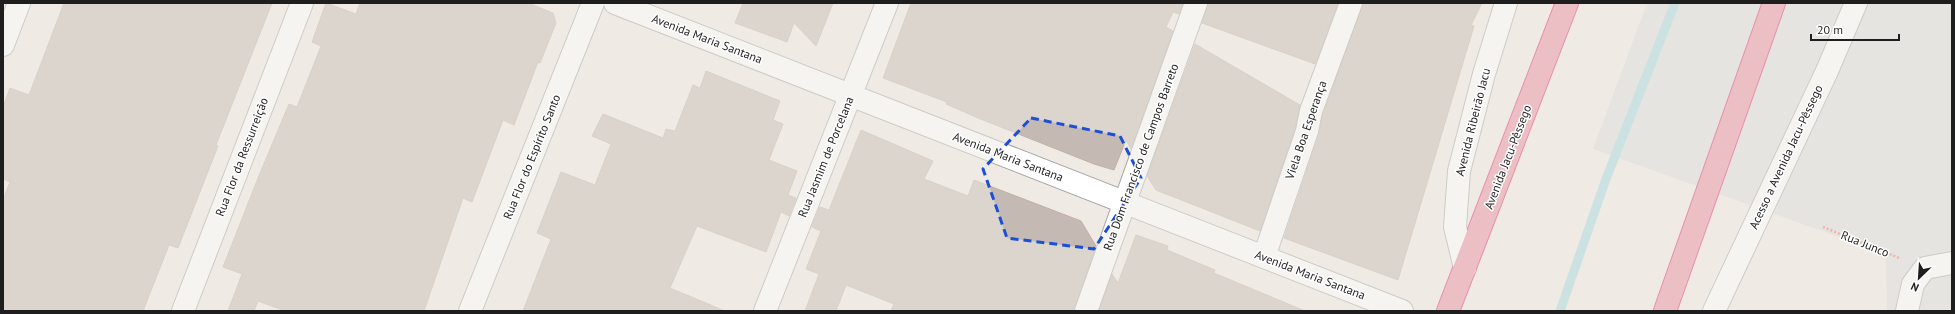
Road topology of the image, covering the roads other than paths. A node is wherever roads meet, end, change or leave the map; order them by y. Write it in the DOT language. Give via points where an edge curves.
graph roads {
  1 [pos="19,3"];
  2 [pos="302,3"];
  3 [pos="593,3"];
  4 [pos="615,3"];
  5 [pos="887,3"];
  6 [pos="1196,3"];
  7 [pos="1351,3"];
  8 [pos="1506,3"];
  9 [pos="1567,3"];
  10 [pos="1774,3"];
  11 [pos="1856,3"];
  12 [pos="3,45"];
  13 [pos="850,95"];
  14 [pos="1124,203"];
  15 [pos="1264,257"];
  16 [pos="1952,263"];
  17 [pos="1465,268"];
  18 [pos="183,311"];
  19 [pos="470,311"];
  20 [pos="765,311"];
  21 [pos="1086,311"];
  22 [pos="1402,311"];
  23 [pos="1448,311"];
  24 [pos="1665,311"];
  25 [pos="1714,311"];
  26 [pos="1906,311"];
  1 -- 12 [label="street"];
  2 -- 18 [label="street, Rua Flor da Ressurreição"];
  3 -- 19 [label="street, Rua Flor do Espírito Santo"];
  4 -- 13 [label="street, Avenida Maria Santana"];
  5 -- 13 [label="street, Rua Jasmim de Porcelana"];
  6 -- 14 [label="street, Rua Dom Francisco de Campos Barreto"];
  7 -- 15 [label="street, Viela Boa Esperança" via="1311,111 1307,131"];
  8 -- 17 [label="street, Avenida Ribeirão Jacu" via="1484,74 1459,171 1455,227"];
  9 -- 17 [label="highway, Avenida Jacu-Pêssego"];
  10 -- 24 [label="highway"];
  11 -- 25 [label="street, Acesso a Avenida Jacu-Pêssego" via="1827,71"];
  13 -- 14 [label="street, Avenida Maria Santana"];
  13 -- 20 [label="street, Rua Jasmim de Porcelana"];
  14 -- 15 [label="street, Avenida Maria Santana"];
  14 -- 21 [label="street, Rua Dom Francisco de Campos Barreto"];
  15 -- 22 [label="street, Avenida Maria Santana"];
  16 -- 26 [label="street" via="1925,268 1913,284"];
  17 -- 23 [label="highway, Avenida Jacu-Pêssego"];
}
